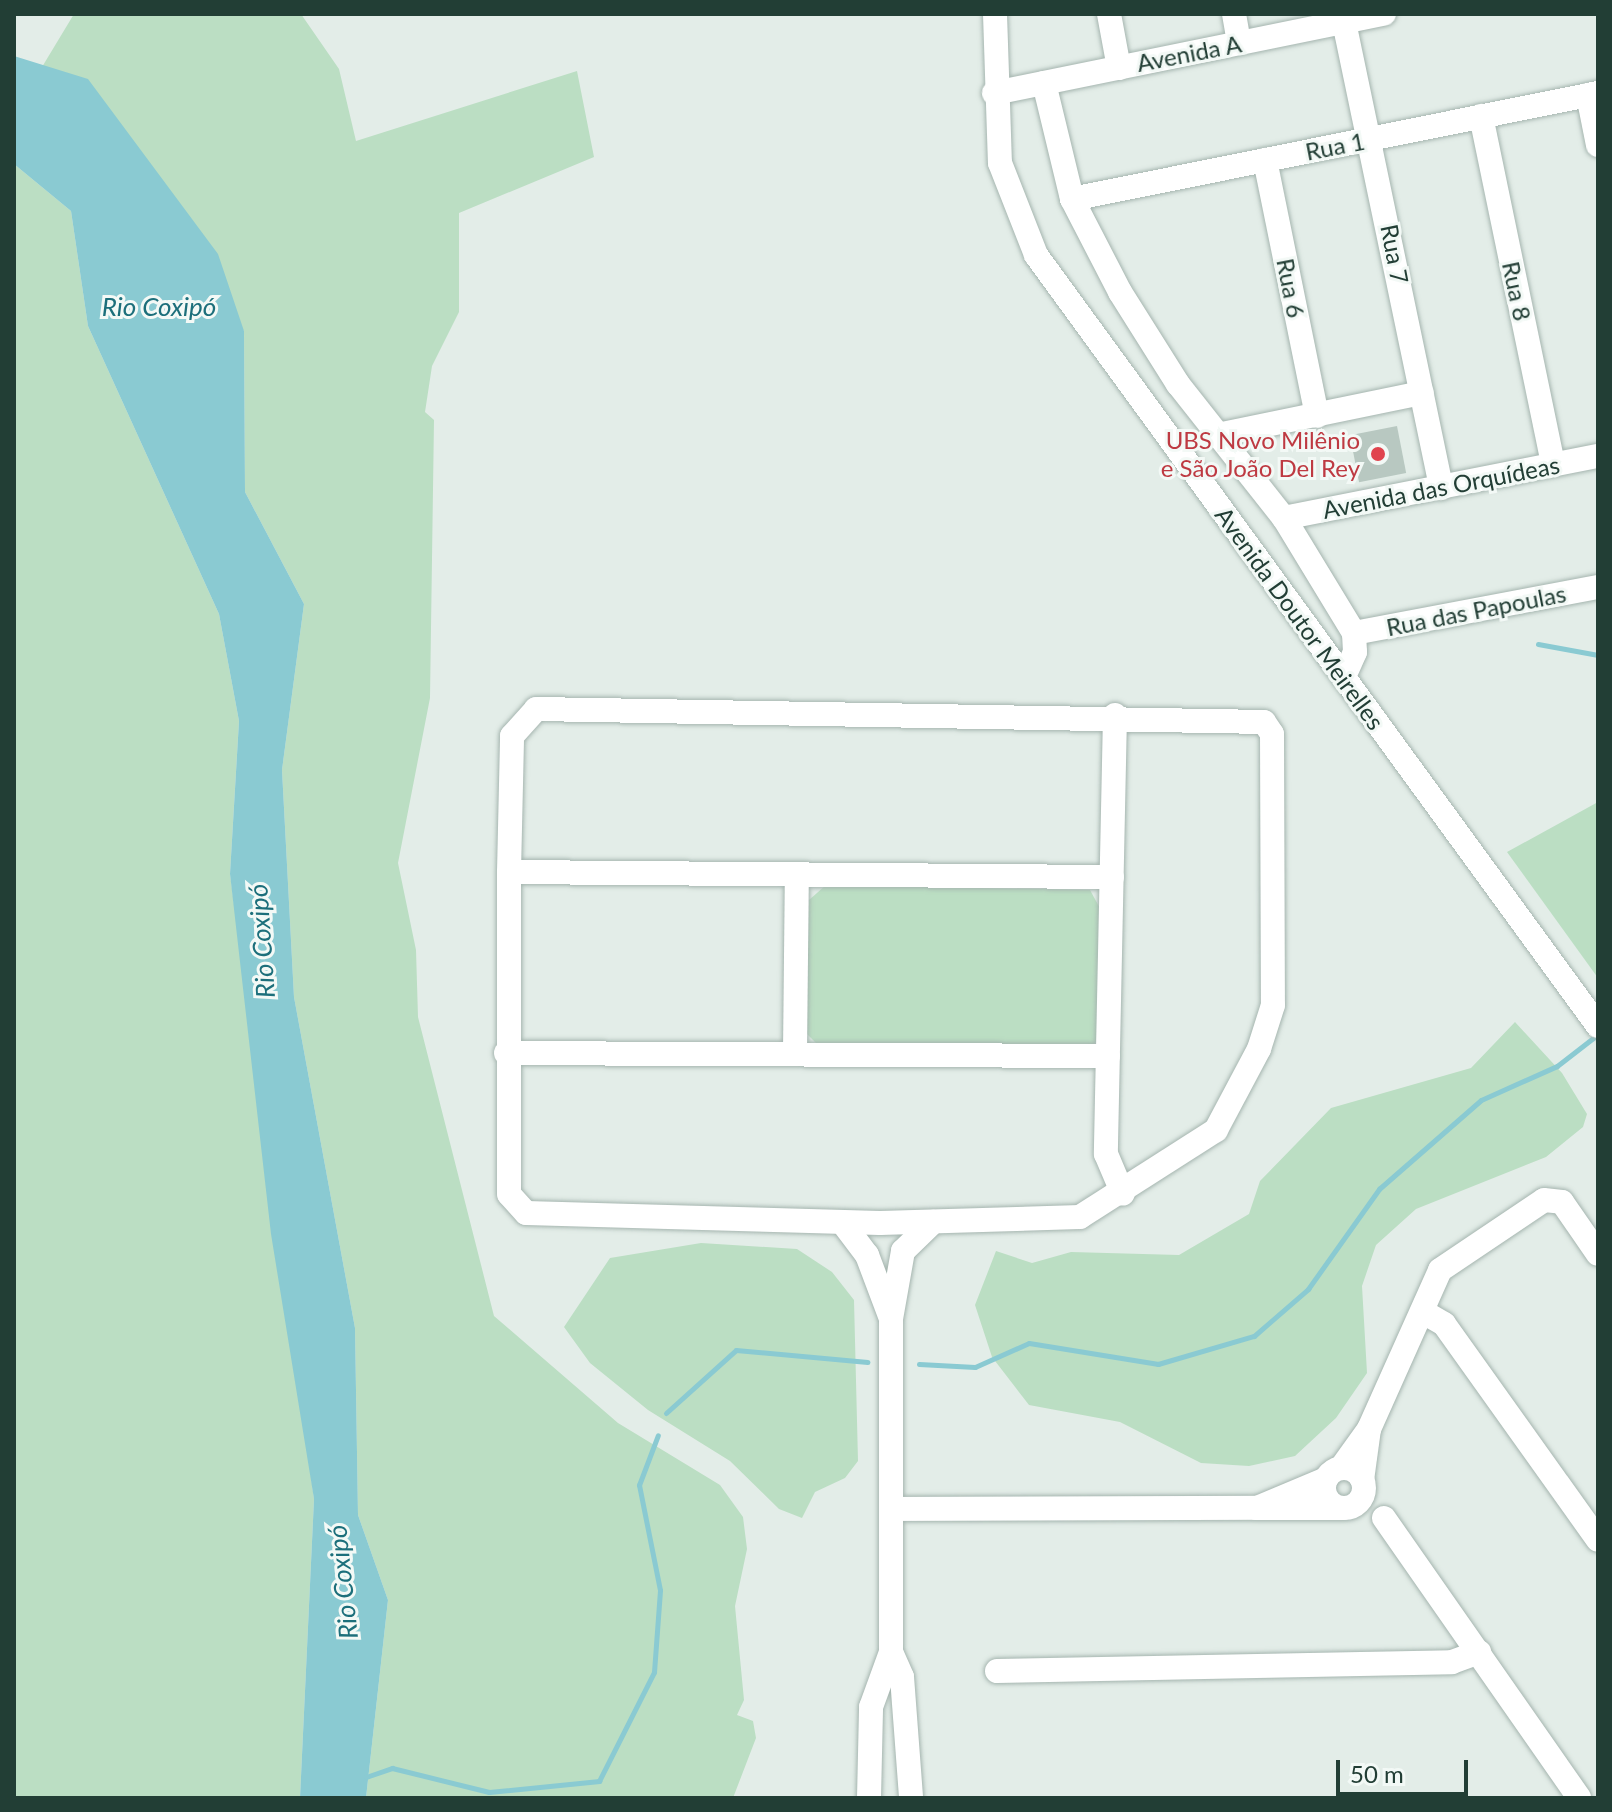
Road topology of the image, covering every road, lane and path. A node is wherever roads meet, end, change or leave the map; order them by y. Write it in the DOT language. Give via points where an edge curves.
graph roads {
  1 [pos="995,14"];
  2 [pos="1109,14"];
  3 [pos="1234,14"];
  4 [pos="1379,14"];
  5 [pos="1344,22"];
  6 [pos="1239,43"];
  7 [pos="1119,68"];
  8 [pos="1044,83"];
  9 [pos="994,93"];
  10 [pos="1593,94"];
  11 [pos="1481,116"];
  12 [pos="1371,138"];
  13 [pos="1598,145"];
  14 [pos="1265,160"];
  15 [pos="1072,199"];
  16 [pos="1422,393"];
  17 [pos="1317,416"];
  18 [pos="1217,435"];
  19 [pos="1598,456"];
  20 [pos="1553,465"];
  21 [pos="1441,488"];
  22 [pos="1284,518"];
  23 [pos="1598,587"];
  24 [pos="1354,633"];
  25 [pos="1344,677"];
  26 [pos="1115,715"];
  27 [pos="509,872"];
  28 [pos="797,874"];
  29 [pos="1112,877"];
  30 [pos="1598,1026"];
  31 [pos="795,1052"];
  32 [pos="506,1053"];
  33 [pos="1108,1056"];
  34 [pos="1123,1194"];
  35 [pos="842,1222"];
  36 [pos="933,1222"];
  37 [pos="1598,1254"];
  38 [pos="1425,1313"];
  39 [pos="891,1319"];
  40 [pos="1348,1479"];
  41 [pos="1257,1508"];
  42 [pos="1345,1508"];
  43 [pos="891,1509"];
  44 [pos="1384,1518"];
  45 [pos="1598,1540"];
  46 [pos="891,1652"];
  47 [pos="1479,1652"];
  48 [pos="997,1671"];
  49 [pos="869,1798"];
  50 [pos="911,1798"];
  51 [pos="1579,1798"];
  1 -- 9 [label="street, Avenida Doutor Meirelles"];
  2 -- 7 [label="street"];
  3 -- 6 [label="street"];
  4 -- 5 [label="street, Avenida A"];
  5 -- 6 [label="street, Avenida A"];
  5 -- 12 [label="street, Rua 7"];
  6 -- 7 [label="street, Avenida A"];
  7 -- 8 [label="street, Avenida A"];
  8 -- 9 [label="street, Avenida A"];
  8 -- 15 [label="street"];
  9 -- 25 [label="street, Avenida Doutor Meirelles" via="1000,163 1036,255"];
  10 -- 11 [label="street, Rua 1"];
  10 -- 13 [label="street"];
  11 -- 12 [label="street, Rua 1"];
  11 -- 20 [label="street, Rua 8"];
  12 -- 14 [label="street, Rua 1"];
  12 -- 16 [label="street, Rua 7"];
  14 -- 15 [label="street, Rua 1"];
  14 -- 17 [label="street, Rua 6"];
  15 -- 18 [label="street" via="1120,292"];
  16 -- 17 [label="street"];
  16 -- 21 [label="street, Rua 7"];
  17 -- 18 [label="street"];
  18 -- 22 [label="street"];
  19 -- 20 [label="street, Avenida das Orquídeas"];
  20 -- 21 [label="street, Avenida das Orquídeas"];
  21 -- 22 [label="street, Avenida das Orquídeas"];
  22 -- 24 [label="street"];
  23 -- 24 [label="street, Rua das Papoulas"];
  24 -- 25 [label="street" via="1355,652"];
  25 -- 30 [label="street, Avenida Doutor Meirelles"];
  26 -- 27 [label="street" via="536,709 512,736"];
  26 -- 29 [label="street"];
  26 -- 34 [label="street" via="1252,717 1272,734 1268,1030 1216,1130"];
  27 -- 28 [label="street"];
  27 -- 32 [label="street"];
  28 -- 29 [label="street"];
  28 -- 31 [label="street"];
  29 -- 33 [label="street"];
  31 -- 32 [label="street"];
  31 -- 33 [label="street"];
  32 -- 35 [label="street" via="509,1194 526,1213"];
  33 -- 34 [label="street" via="1106,1154"];
  34 -- 36 [label="street" via="1080,1217"];
  35 -- 36 [label="street"];
  35 -- 39 [label="street" via="867,1255"];
  36 -- 39 [label="street" via="903,1251"];
  37 -- 38 [label="street" via="1562,1202 1544,1200 1440,1270"];
  38 -- 40 [label="street"];
  38 -- 45 [label="street" via="1444,1324"];
  39 -- 43 [label="street"];
  40 -- 41 [label="street"];
  40 -- 42 [label="street"];
  40 -- 42 [label="street" via="1327,1498"];
  40 -- 44 [label="street"];
  41 -- 42 [label="street"];
  41 -- 43 [label="street"];
  42 -- 44 [label="street"];
  43 -- 46 [label="street"];
  44 -- 47 [label="street"];
  46 -- 49 [label="street" via="871,1707"];
  46 -- 50 [label="street" via="902,1677"];
  47 -- 48 [label="street" via="1452,1662"];
  47 -- 51 [label="street"];
}
